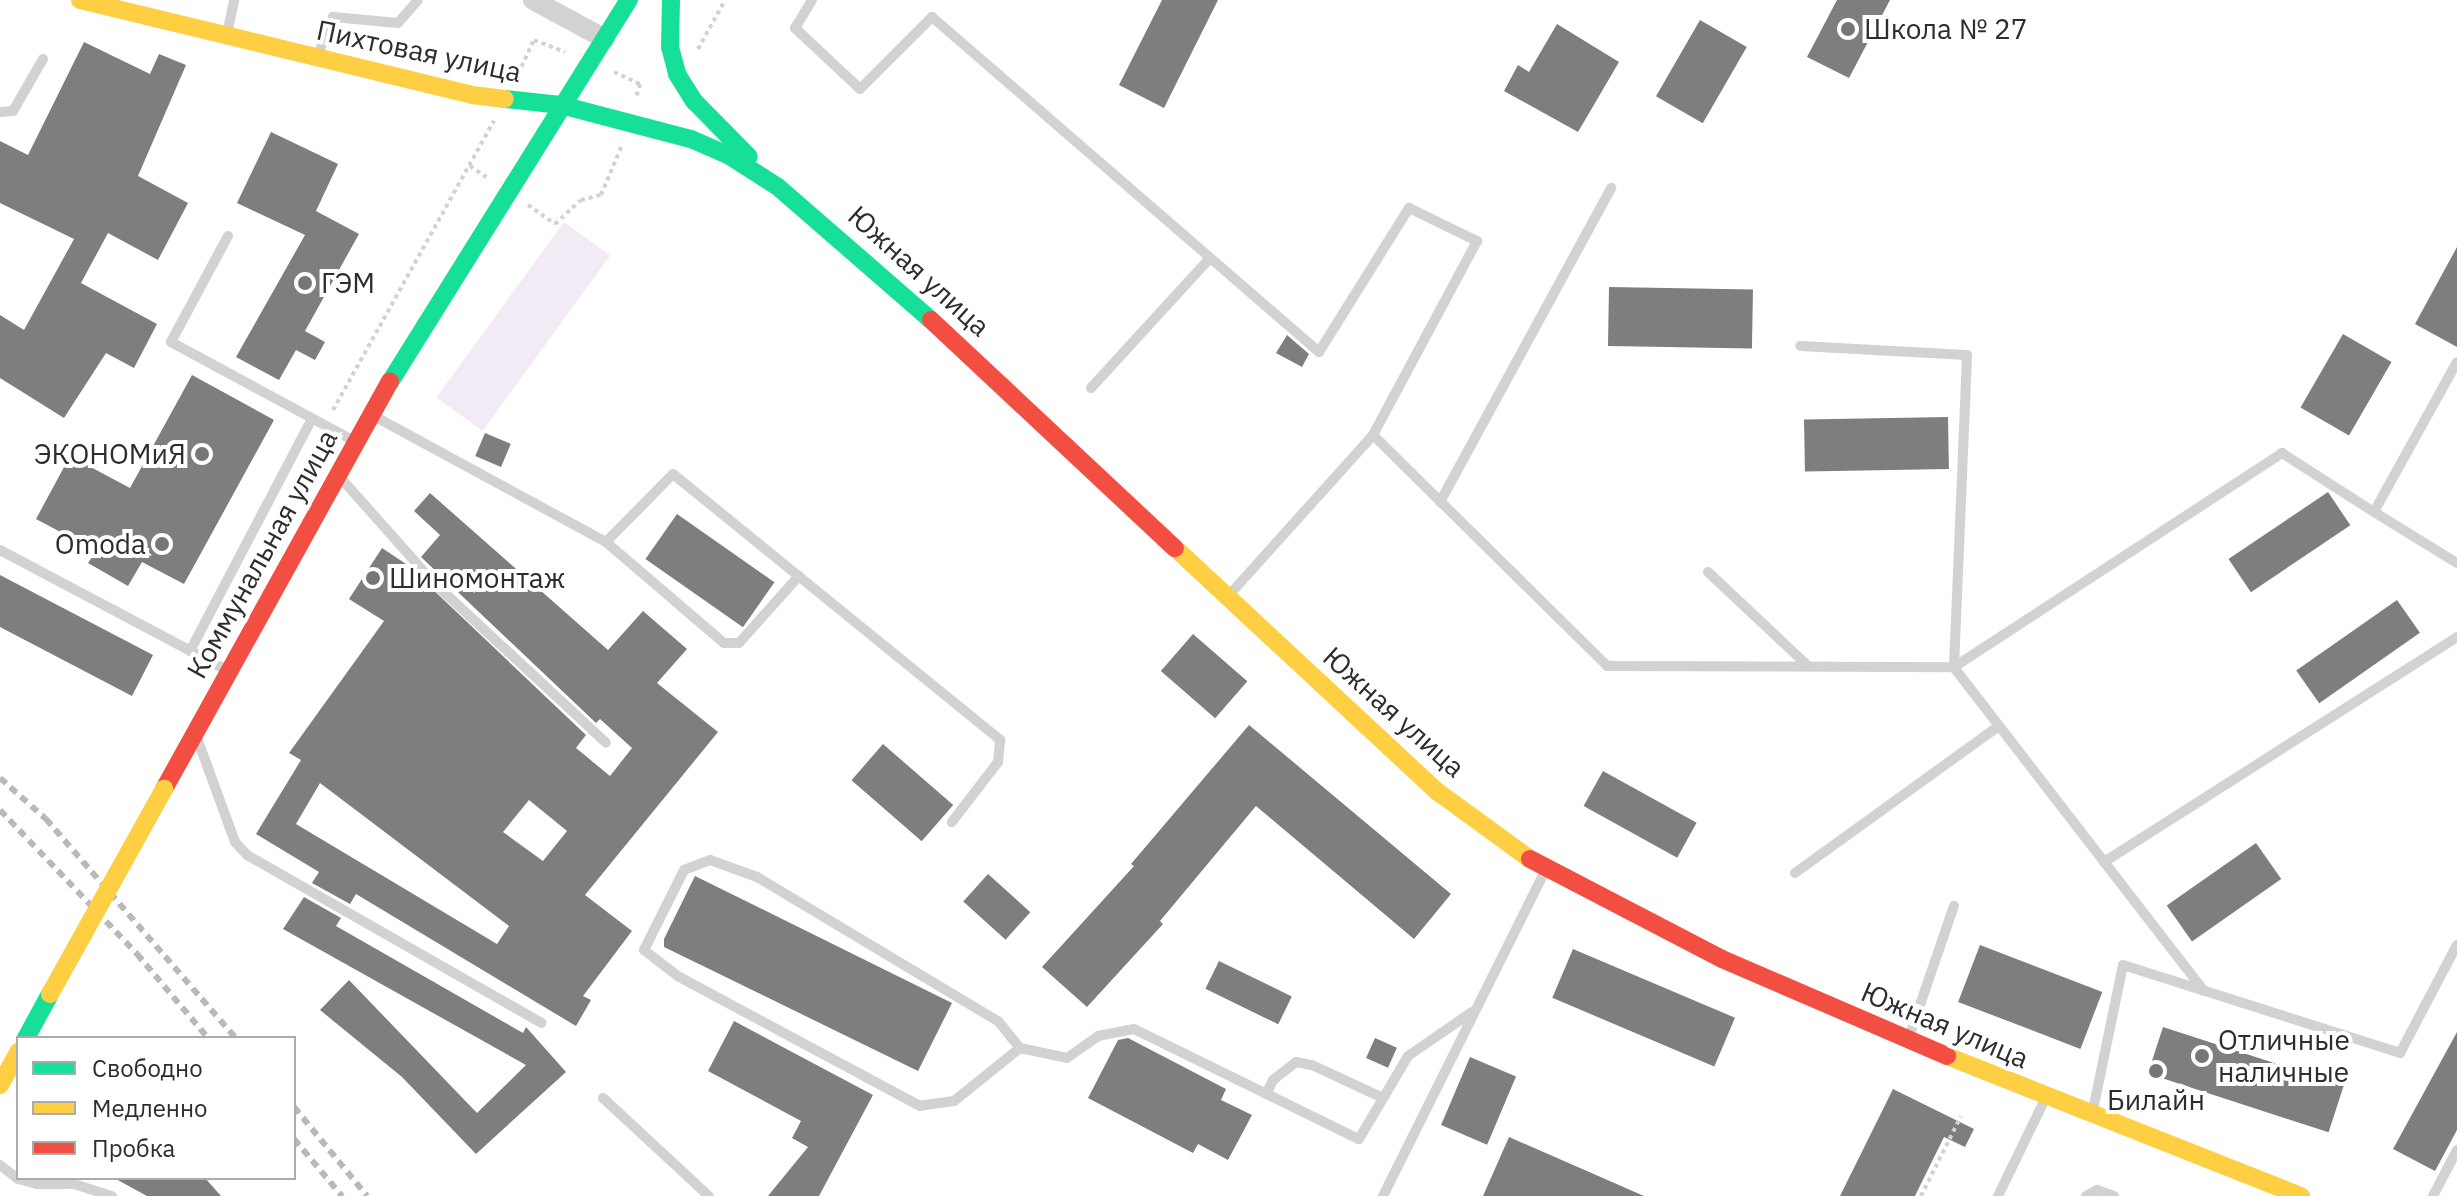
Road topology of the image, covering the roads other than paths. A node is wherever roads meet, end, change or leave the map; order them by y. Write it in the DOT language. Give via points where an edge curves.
graph roads {
  1 [pos="80,0"];
  2 [pos="234,0"];
  3 [pos="418,0"];
  4 [pos="533,0"];
  5 [pos="629,0"];
  6 [pos="671,0"];
  7 [pos="812,0"];
  8 [pos="226,36"];
  9 [pos="605,39"];
  10 [pos="43,59"];
  11 [pos="317,59"];
  12 [pos="561,105"];
  13 [pos="0,112"];
  14 [pos="778,187"];
  15 [pos="1611,188"];
  16 [pos="228,236"];
  17 [pos="1210,258"];
  18 [pos="1800,346"];
  19 [pos="2457,362"];
  20 [pos="1091,388"];
  21 [pos="372,414"];
  22 [pos="312,419"];
  23 [pos="1373,435"];
  24 [pos="356,442"];
  25 [pos="338,475"];
  26 [pos="1440,502"];
  27 [pos="2374,512"];
  28 [pos="606,542"];
  29 [pos="0,550"];
  30 [pos="2457,563"];
  31 [pos="1708,572"];
  32 [pos="799,576"];
  33 [pos="1228,597"];
  34 [pos="2457,637"];
  35 [pos="190,651"];
  36 [pos="1808,666"];
  37 [pos="1954,667"];
  38 [pos="229,671"];
  39 [pos="1999,726"];
  40 [pos="194,733"];
  41 [pos="606,743"];
  42 [pos="952,822"];
  43 [pos="2104,862"];
  44 [pos="1545,869"];
  45 [pos="1795,873"];
  46 [pos="1954,906"];
  47 [pos="2457,945"];
  48 [pos="2204,991"];
  49 [pos="1472,1012"];
  50 [pos="541,1023"];
  51 [pos="27,1036"];
  52 [pos="1908,1041"];
  53 [pos="1020,1048"];
  54 [pos="16,1056"];
  55 [pos="0,1085"];
  56 [pos="1266,1094"];
  57 [pos="2046,1097"];
  58 [pos="603,1098"];
  59 [pos="1383,1098"];
  60 [pos="2092,1114"];
  61 [pos="2457,1150"];
  62 [pos="0,1165"];
  63 [pos="16,1177"];
  64 [pos="22,1180"];
  65 [pos="112,1196"];
  66 [pos="709,1196"];
  67 [pos="1383,1196"];
  68 [pos="1998,1196"];
  69 [pos="2086,1196"];
  70 [pos="2114,1196"];
  71 [pos="2301,1196"];
  72 [pos="2433,1196"];
  1 -- 8 [label="main road, Пихтовая улица"];
  2 -- 8 [label="lane"];
  3 -- 11 [label="lane" via="398,23 333,17"];
  4 -- 9 [label="street"];
  5 -- 9 [label="main road, Коммунальная улица"];
  6 -- 14 [label="main road" via="670,47 677,74 694,101"];
  7 -- 17 [label="lane" via="795,28 860,89 932,17"];
  8 -- 11 [label="main road, Пихтовая улица"];
  9 -- 12 [label="main road, Коммунальная улица"];
  10 -- 13 [label="lane" via="13,111"];
  11 -- 12 [label="main road, Пихтовая улица" via="472,95"];
  12 -- 14 [label="main road, Южная улица" via="691,139"];
  12 -- 21 [label="main road, Коммунальная улица"];
  14 -- 33 [label="main road, Южная улица" via="1037,415"];
  15 -- 26 [label="lane"];
  16 -- 22 [label="lane" via="171,342"];
  17 -- 20 [label="lane"];
  17 -- 23 [label="lane" via="1319,352 1409,208 1477,241"];
  18 -- 37 [label="lane" via="1967,355"];
  19 -- 27 [label="lane"];
  21 -- 24 [label="main road, Коммунальная улица"];
  21 -- 28 [label="lane"];
  22 -- 24 [label="lane"];
  22 -- 35 [label="lane"];
  23 -- 26 [label="lane"];
  23 -- 33 [label="lane"];
  24 -- 25 [label="main road, Коммунальная улица"];
  25 -- 38 [label="main road, Коммунальная улица"];
  25 -- 41 [label="lane" via="433,582"];
  26 -- 36 [label="lane" via="1607,666"];
  27 -- 30 [label="lane"];
  27 -- 37 [label="lane" via="2282,453"];
  28 -- 32 [label="lane" via="673,474"];
  28 -- 32 [label="lane" via="724,643 739,643"];
  29 -- 35 [label="lane"];
  31 -- 36 [label="lane"];
  32 -- 42 [label="lane" via="1000,740 998,762"];
  33 -- 44 [label="main road, Южная улица" via="1438,792"];
  34 -- 43 [label="lane"];
  35 -- 38 [label="lane"];
  36 -- 37 [label="lane"];
  37 -- 39 [label="lane"];
  38 -- 40 [label="main road, Коммунальная улица"];
  39 -- 43 [label="lane"];
  39 -- 45 [label="lane"];
  40 -- 50 [label="lane" via="235,842 247,855"];
  40 -- 51 [label="main road, Коммунальная улица, bridge"];
  43 -- 48 [label="lane"];
  44 -- 49 [label="lane"];
  44 -- 52 [label="main road, Южная улица" via="1641,921"];
  46 -- 52 [label="lane"];
  47 -- 48 [label="lane" via="2400,1053"];
  48 -- 60 [label="lane" via="2123,965"];
  49 -- 59 [label="lane" via="1408,1056"];
  49 -- 67 [label="lane"];
  52 -- 57 [label="main road, Южная улица"];
  53 -- 53 [label="lane" via="998,1021 757,877 710,860 684,870 644,950 679,977 920,1106 954,1101"];
  53 -- 56 [label="lane" via="1067,1058 1098,1036 1134,1029"];
  54 -- 55 [label="main road"];
  56 -- 59 [label="lane" via="1273,1080 1296,1062"];
  56 -- 59 [label="lane" via="1359,1139"];
  57 -- 60 [label="main road, Южная улица"];
  57 -- 68 [label="lane"];
  58 -- 66 [label="lane"];
  60 -- 71 [label="main road, Южная улица"];
  61 -- 72 [label="lane"];
  62 -- 63 [label="lane"];
  64 -- 65 [label="lane" via="74,1184"];
  69 -- 70 [label="lane" via="2097,1190"];
}
